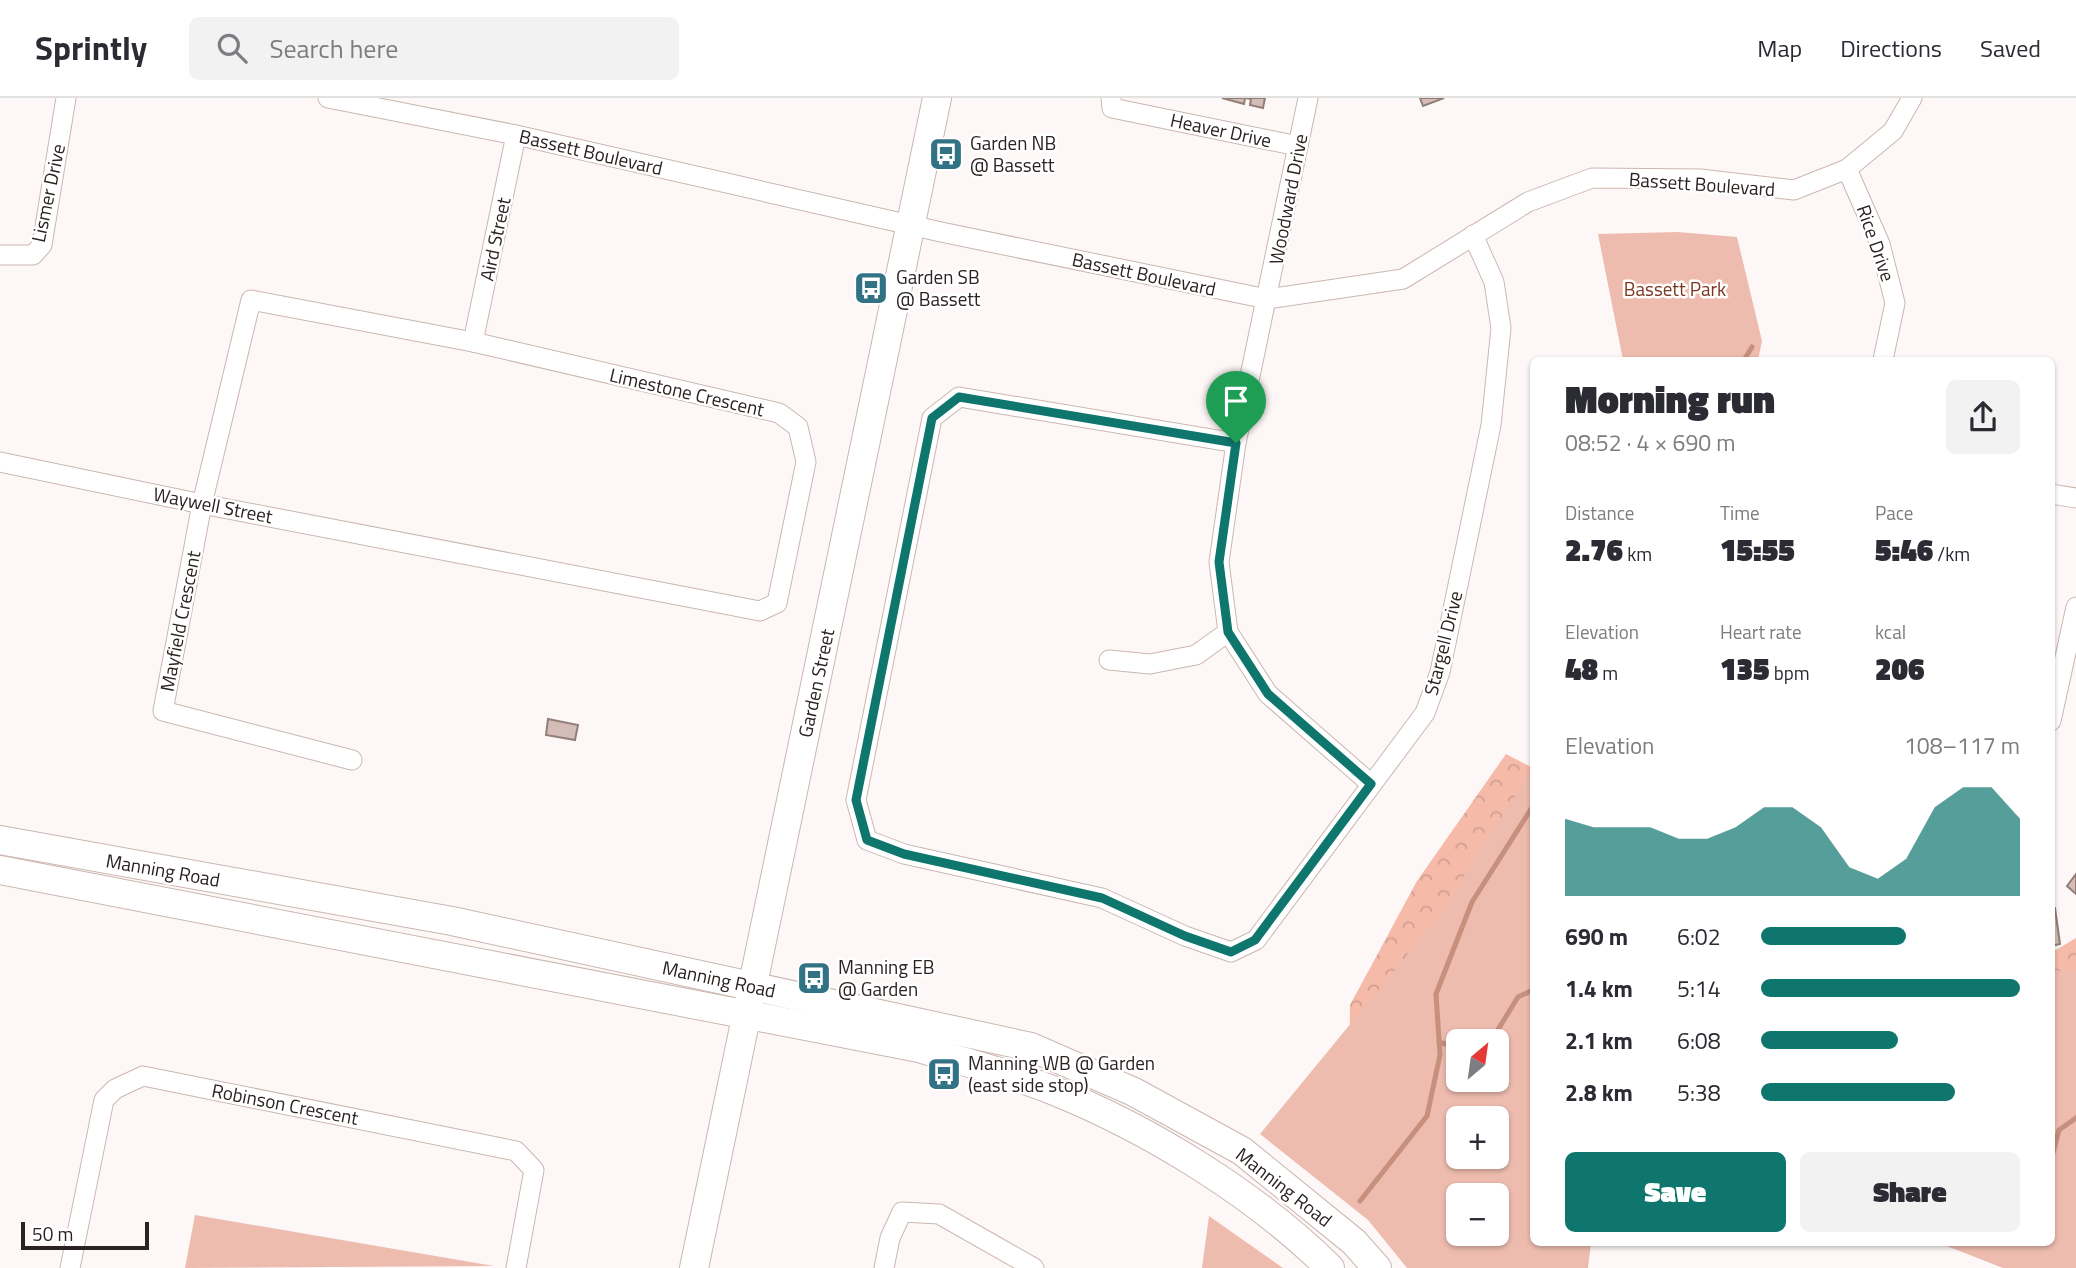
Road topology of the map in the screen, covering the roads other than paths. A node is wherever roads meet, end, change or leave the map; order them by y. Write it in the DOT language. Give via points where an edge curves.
graph roads {
  1 [pos="66,98"];
  2 [pos="328,98"];
  3 [pos="937,98"];
  4 [pos="1111,98"];
  5 [pos="1308,98"];
  6 [pos="1913,98"];
  7 [pos="516,135"];
  8 [pos="1298,146"];
  9 [pos="1847,169"];
  10 [pos="912,226"];
  11 [pos="1473,235"];
  12 [pos="0,255"];
  13 [pos="1267,299"];
  14 [pos="473,342"];
  15 [pos="1884,357"];
  16 [pos="1236,443"];
  17 [pos="0,462"];
  18 [pos="2055,495"];
  19 [pos="2076,498"];
  20 [pos="202,504"];
  21 [pos="426,547"];
  22 [pos="2076,607"];
  23 [pos="1228,632"];
  24 [pos="1109,660"];
  25 [pos="2055,703"];
  26 [pos="352,760"];
  27 [pos="1371,784"];
  28 [pos="0,840"];
  29 [pos="0,870"];
  30 [pos="751,986"];
  31 [pos="745,1016"];
  32 [pos="69,1268"];
  33 [pos="516,1268"];
  34 [pos="694,1268"];
  35 [pos="884,1268"];
  36 [pos="1034,1268"];
  37 [pos="1330,1268"];
  38 [pos="1377,1268"];
  1 -- 12 [label="street, Lismer Drive" via="42,245 33,255"];
  2 -- 7 [label="street, Bassett Boulevard"];
  3 -- 10 [label="main road, Garden Street"];
  4 -- 8 [label="street, Heaver Drive" via="1112,108"];
  5 -- 8 [label="street, Woodward Drive"];
  6 -- 9 [label="street, Bassett Boulevard" via="1893,131"];
  7 -- 10 [label="street, Bassett Boulevard"];
  7 -- 14 [label="street, Aird Street"];
  8 -- 13 [label="street, Woodward Drive"];
  9 -- 11 [label="street, Bassett Boulevard" via="1794,190 1700,180 1592,178 1528,202"];
  9 -- 15 [label="street, Rice Drive" via="1880,244 1895,303"];
  10 -- 13 [label="street, Bassett Boulevard"];
  10 -- 30 [label="main road, Garden Street"];
  11 -- 13 [label="street, Bassett Boulevard" via="1403,279"];
  11 -- 27 [label="street, Stargell Drive" via="1494,282 1501,328 1491,425 1440,671 1425,713"];
  13 -- 16 [label="street, Woodward Drive"];
  14 -- 20 [label="street, Limestone Crescent" via="251,300"];
  14 -- 21 [label="street, Limestone Crescent" via="779,413 798,427 807,462 777,603 760,611"];
  16 -- 23 [label="street, Woodward Drive" via="1219,562"];
  16 -- 27 [label="street, Stargell Drive" via="959,397 932,418 856,800 867,840 904,854 1102,898 1231,952 1255,940"];
  17 -- 20 [label="street, Waywell Street"];
  18 -- 19 [label="street"];
  20 -- 21 [label="street, Waywell Street"];
  20 -- 26 [label="street, Mayfield Crescent" via="163,710"];
  22 -- 25 [label="street"];
  23 -- 24 [label="street" via="1196,655 1150,664"];
  23 -- 27 [label="street" via="1268,694"];
  28 -- 30 [label="main road, Manning Road" via="452,921"];
  29 -- 31 [label="main road, Manning Road"];
  30 -- 31 [label="main road, Garden Street"];
  30 -- 38 [label="main road, Manning Road" via="1031,1048 1134,1092 1242,1152 1354,1242"];
  31 -- 34 [label="main road, Garden Street"];
  31 -- 37 [label="main road, Manning Road" via="919,1048 1052,1090 1196,1161"];
  32 -- 33 [label="street, Robinson Crescent" via="104,1100 114,1088 143,1076 516,1151 534,1170"];
  35 -- 36 [label="street" via="902,1212 939,1214"];
}
